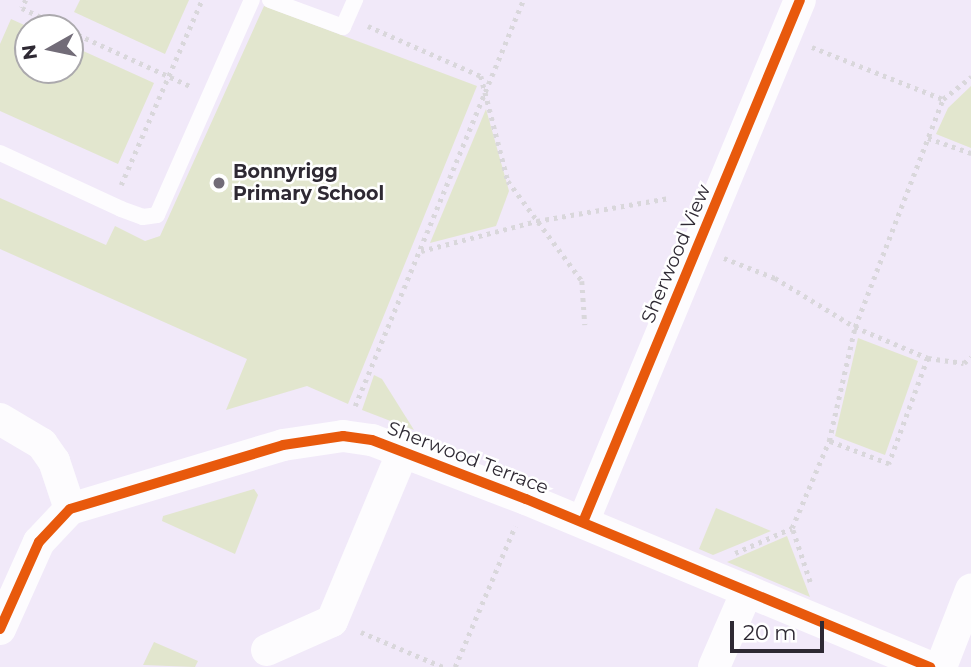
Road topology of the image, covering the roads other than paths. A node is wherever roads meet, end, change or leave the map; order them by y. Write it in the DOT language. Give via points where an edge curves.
graph roads {
  1 [pos="252,0"];
  2 [pos="270,0"];
  3 [pos="355,0"];
  4 [pos="800,0"];
  5 [pos="0,153"];
  6 [pos="0,419"];
  7 [pos="403,451"];
  8 [pos="70,509"];
  9 [pos="583,522"];
  10 [pos="971,590"];
  11 [pos="747,591"];
  12 [pos="0,629"];
  13 [pos="267,650"];
  14 [pos="714,667"];
  15 [pos="930,667"];
  16 [pos="942,667"];
  1 -- 5 [label="lane" via="157,215 143,217"];
  2 -- 3 [label="lane" via="343,27"];
  4 -- 9 [label="street, Sherwood View"];
  6 -- 8 [label="street" via="43,444 54,461"];
  7 -- 8 [label="street, Sherwood Terrace" via="343,436 283,445"];
  7 -- 9 [label="street, Sherwood Terrace"];
  7 -- 13 [label="street" via="332,621"];
  8 -- 12 [label="street" via="39,542"];
  9 -- 11 [label="street, Sherwood Terrace"];
  10 -- 16 [label="street"];
  11 -- 14 [label="street"];
  11 -- 15 [label="street, Sherwood Terrace"];
}
